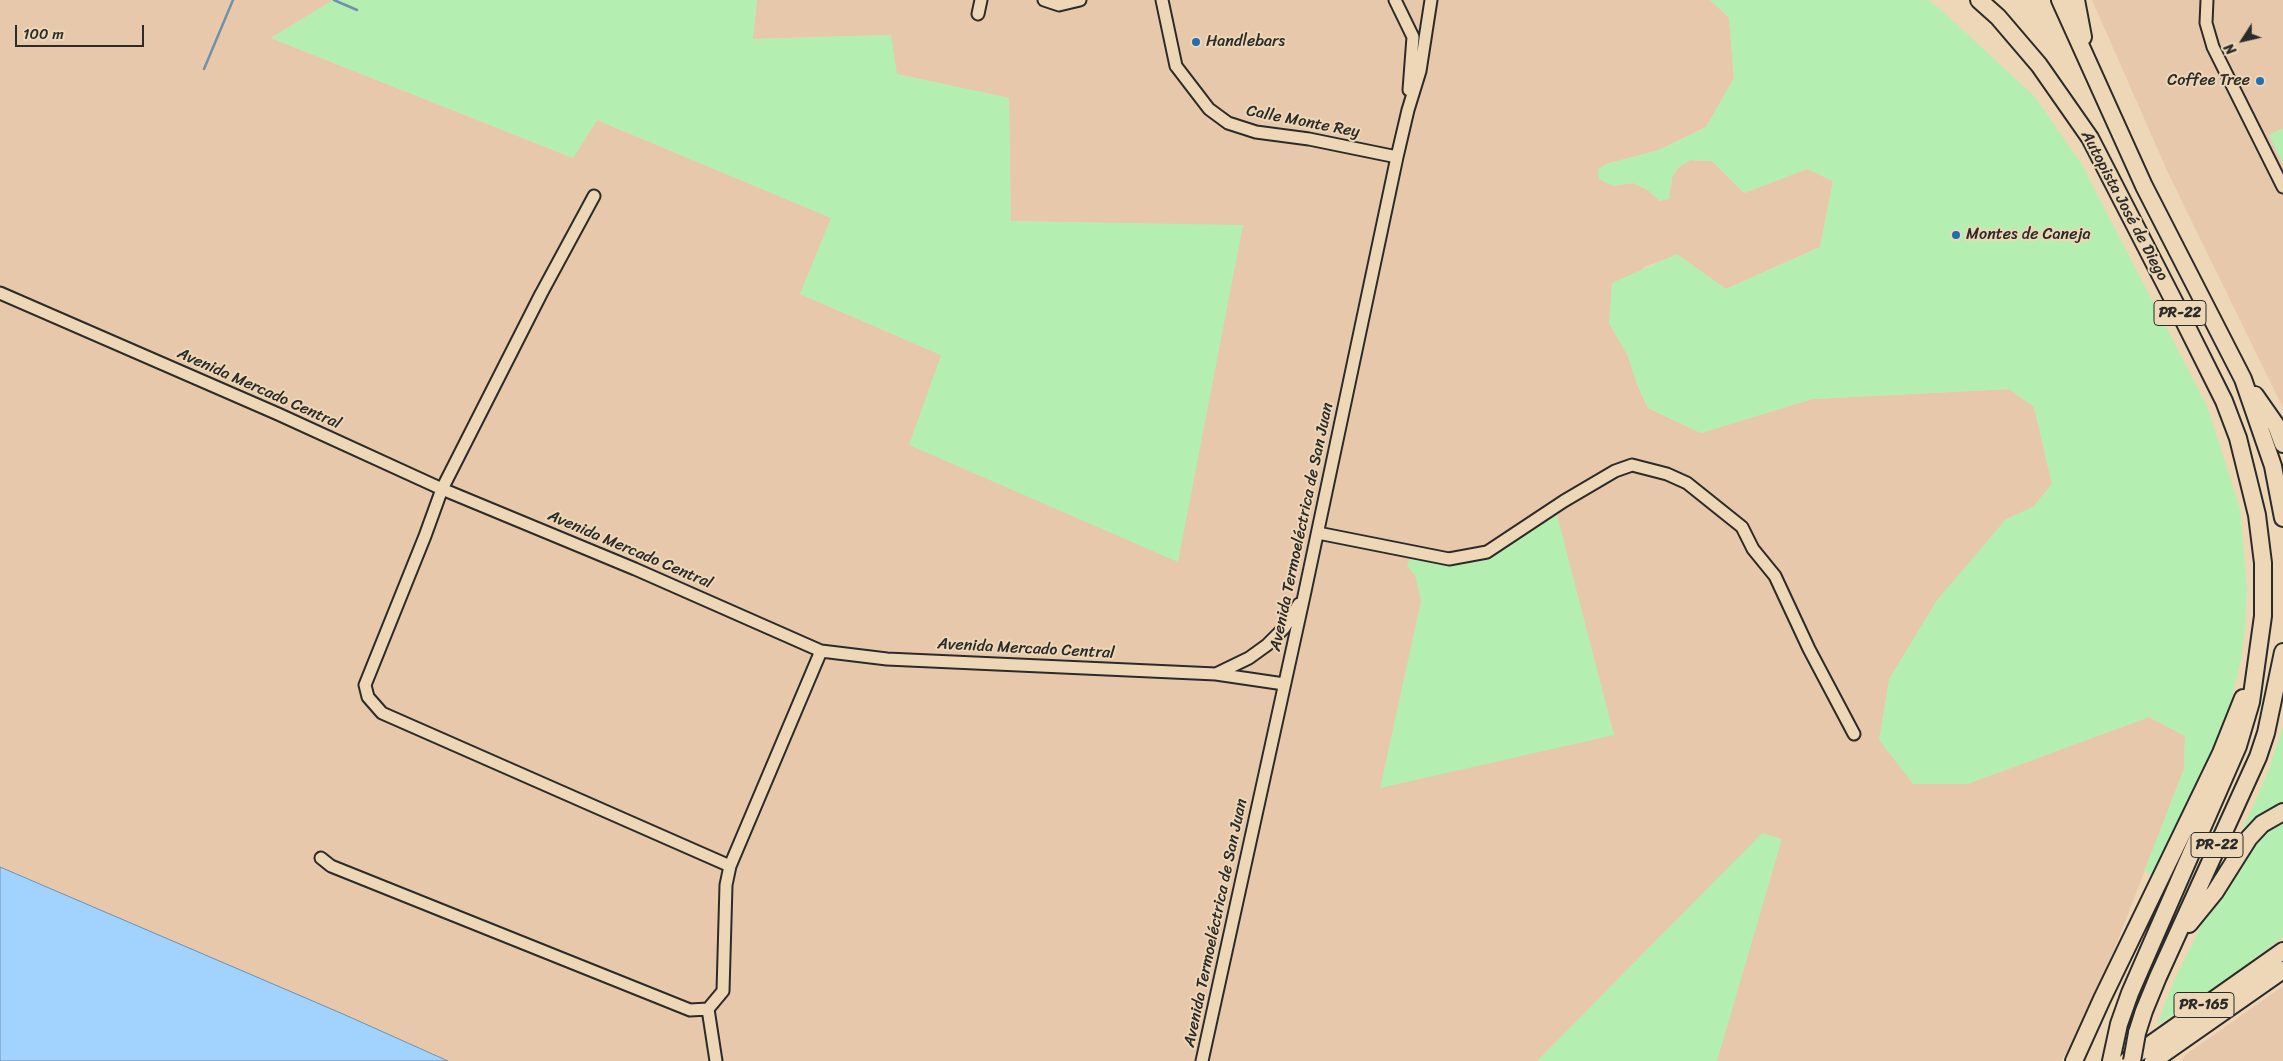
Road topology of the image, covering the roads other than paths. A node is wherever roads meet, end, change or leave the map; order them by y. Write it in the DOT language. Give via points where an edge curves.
graph roads {
  1 [pos="981,0"];
  2 [pos="1044,0"];
  3 [pos="1080,0"];
  4 [pos="1162,0"];
  5 [pos="1395,0"];
  6 [pos="1431,0"];
  7 [pos="1979,0"];
  8 [pos="2060,0"];
  9 [pos="2076,0"];
  10 [pos="2207,0"];
  11 [pos="978,14"];
  12 [pos="2085,56"];
  13 [pos="1408,110"];
  14 [pos="1397,157"];
  15 [pos="2283,187"];
  16 [pos="594,196"];
  17 [pos="0,293"];
  18 [pos="2243,379"];
  19 [pos="2283,444"];
  20 [pos="442,489"];
  21 [pos="2283,518"];
  22 [pos="1318,533"];
  23 [pos="1304,596"];
  24 [pos="821,651"];
  25 [pos="2283,652"];
  26 [pos="2255,670"];
  27 [pos="1216,674"];
  28 [pos="1284,684"];
  29 [pos="1854,734"];
  30 [pos="2283,812"];
  31 [pos="321,858"];
  32 [pos="730,866"];
  33 [pos="2175,941"];
  34 [pos="2283,941"];
  35 [pos="2283,951"];
  36 [pos="2283,970"];
  37 [pos="2268,981"];
  38 [pos="2228,988"];
  39 [pos="708,1009"];
  40 [pos="2112,1056"];
  41 [pos="716,1061"];
  42 [pos="1202,1061"];
  43 [pos="2074,1061"];
  44 [pos="2127,1061"];
  45 [pos="2132,1061"];
  46 [pos="2153,1061"];
  47 [pos="2171,1061"];
  1 -- 11 [label="street"];
  2 -- 3 [label="street" via="1059,5"];
  4 -- 14 [label="street, Calle Monte Rey" via="1176,66 1209,109 1228,123 1256,132"];
  5 -- 13 [label="street" via="1413,37"];
  6 -- 13 [label="street, Avenida Termoeléctrica de San Juan" via="1420,71"];
  7 -- 26 [label="highway, Autopista José de Diego / PR-22" via="2039,65 2090,138 2224,402 2248,473 2263,563 2263,616"];
  8 -- 12 [label="highway, Autopista José de Diego / PR-22"];
  9 -- 12 [label="highway"];
  10 -- 15 [label="street" via="2206,24 2213,47"];
  12 -- 18 [label="highway, Autopista José de Diego / PR-22" via="2144,186"];
  13 -- 14 [label="street, Avenida Termoeléctrica de San Juan"];
  14 -- 22 [label="street, Avenida Termoeléctrica de San Juan"];
  16 -- 20 [label="street"];
  17 -- 20 [label="street, Avenida Mercado Central"];
  18 -- 19 [label="highway" via="2276,425"];
  18 -- 21 [label="highway, Autopista José de Diego / PR-22" via="2273,466"];
  20 -- 24 [label="street, Avenida Mercado Central"];
  20 -- 32 [label="street" via="365,685 368,697 382,713"];
  22 -- 23 [label="street, Avenida Termoeléctrica de San Juan"];
  22 -- 29 [label="street" via="1449,559 1488,552 1564,501 1632,464 1667,474 1687,483 1742,527 1752,549 1775,576"];
  23 -- 27 [label="street" via="1284,628 1268,645 1250,658"];
  23 -- 28 [label="street, Avenida Termoeléctrica de San Juan"];
  24 -- 27 [label="street, Avenida Mercado Central" via="887,659"];
  24 -- 32 [label="street"];
  25 -- 33 [label="highway, PR-22" via="2258,757"];
  26 -- 40 [label="highway, Autopista José de Diego / PR-22" via="2251,702 2238,746 2130,993"];
  26 -- 43 [label="highway" via="2221,753"];
  27 -- 28 [label="street, Avenida Mercado Central"];
  28 -- 42 [label="street, Avenida Termoeléctrica de San Juan"];
  30 -- 33 [label="highway" via="2268,820 2249,838 2215,892"];
  31 -- 39 [label="street" via="332,866 690,1010"];
  32 -- 39 [label="street" via="726,885 723,990"];
  33 -- 45 [label="highway, PR-22, bridge" via="2144,1011"];
  34 -- 38 [label="highway"];
  35 -- 38 [label="highway, PR-165"];
  36 -- 37 [label="highway, PR-165"];
  37 -- 46 [label="highway, PR-165"];
  37 -- 47 [label="highway"];
  38 -- 44 [label="highway, PR-165"];
  39 -- 41 [label="street"];
}
